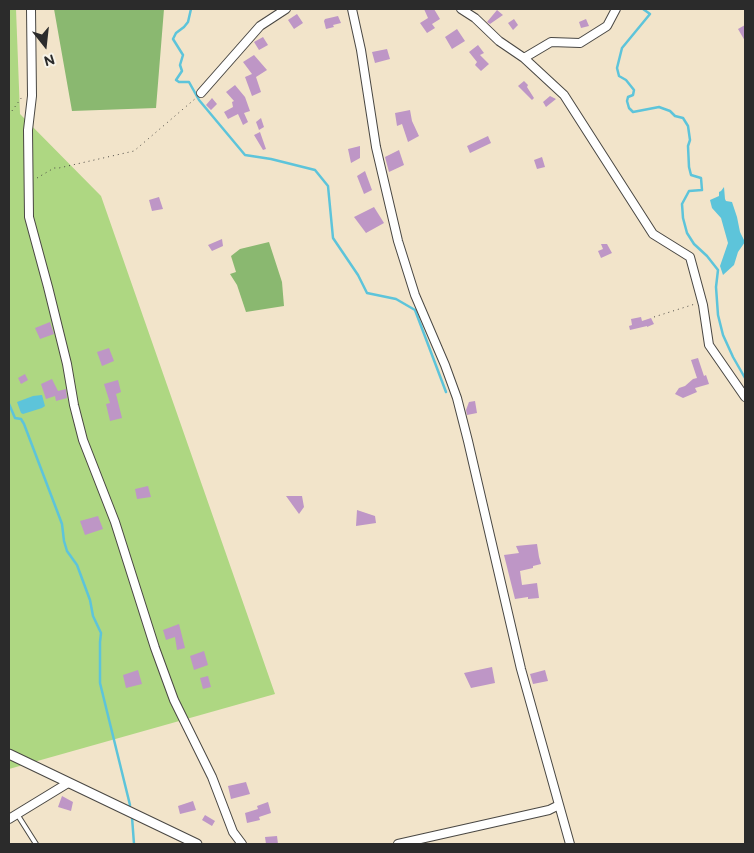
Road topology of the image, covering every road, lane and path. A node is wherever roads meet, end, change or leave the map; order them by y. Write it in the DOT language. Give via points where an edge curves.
graph roads {
  1 [pos="31,9"];
  2 [pos="286,9"];
  3 [pos="352,9"];
  4 [pos="461,9"];
  5 [pos="616,9"];
  6 [pos="524,58"];
  7 [pos="201,93"];
  8 [pos="32,96"];
  9 [pos="192,102"];
  10 [pos="9,115"];
  11 [pos="28,184"];
  12 [pos="702,301"];
  13 [pos="654,317"];
  14 [pos="745,397"];
  15 [pos="9,754"];
  16 [pos="68,783"];
  17 [pos="559,804"];
  18 [pos="17,814"];
  19 [pos="9,819"];
  20 [pos="36,844"];
  21 [pos="197,844"];
  22 [pos="242,844"];
  23 [pos="398,844"];
  24 [pos="570,844"];
  1 -- 8 [label="street"];
  2 -- 7 [label="street" via="260,26"];
  3 -- 17 [label="street" via="376,147 398,241 415,295 457,398 521,669"];
  4 -- 6 [label="street"];
  5 -- 6 [label="street" via="607,26 580,43 551,42"];
  6 -- 12 [label="street" via="564,94 653,234 690,257"];
  8 -- 10 [label="path" via="22,97"];
  8 -- 11 [label="street"];
  9 -- 11 [label="path" via="134,150 54,168"];
  11 -- 22 [label="street" via="29,217 83,440 115,522 174,700 212,777 233,832"];
  12 -- 13 [label="path"];
  12 -- 14 [label="street" via="709,345"];
  15 -- 16 [label="street"];
  16 -- 18 [label="street"];
  16 -- 21 [label="street"];
  17 -- 23 [label="street" via="549,810"];
  17 -- 24 [label="street"];
  18 -- 19 [label="street"];
  18 -- 20 [label="lane"];
}
